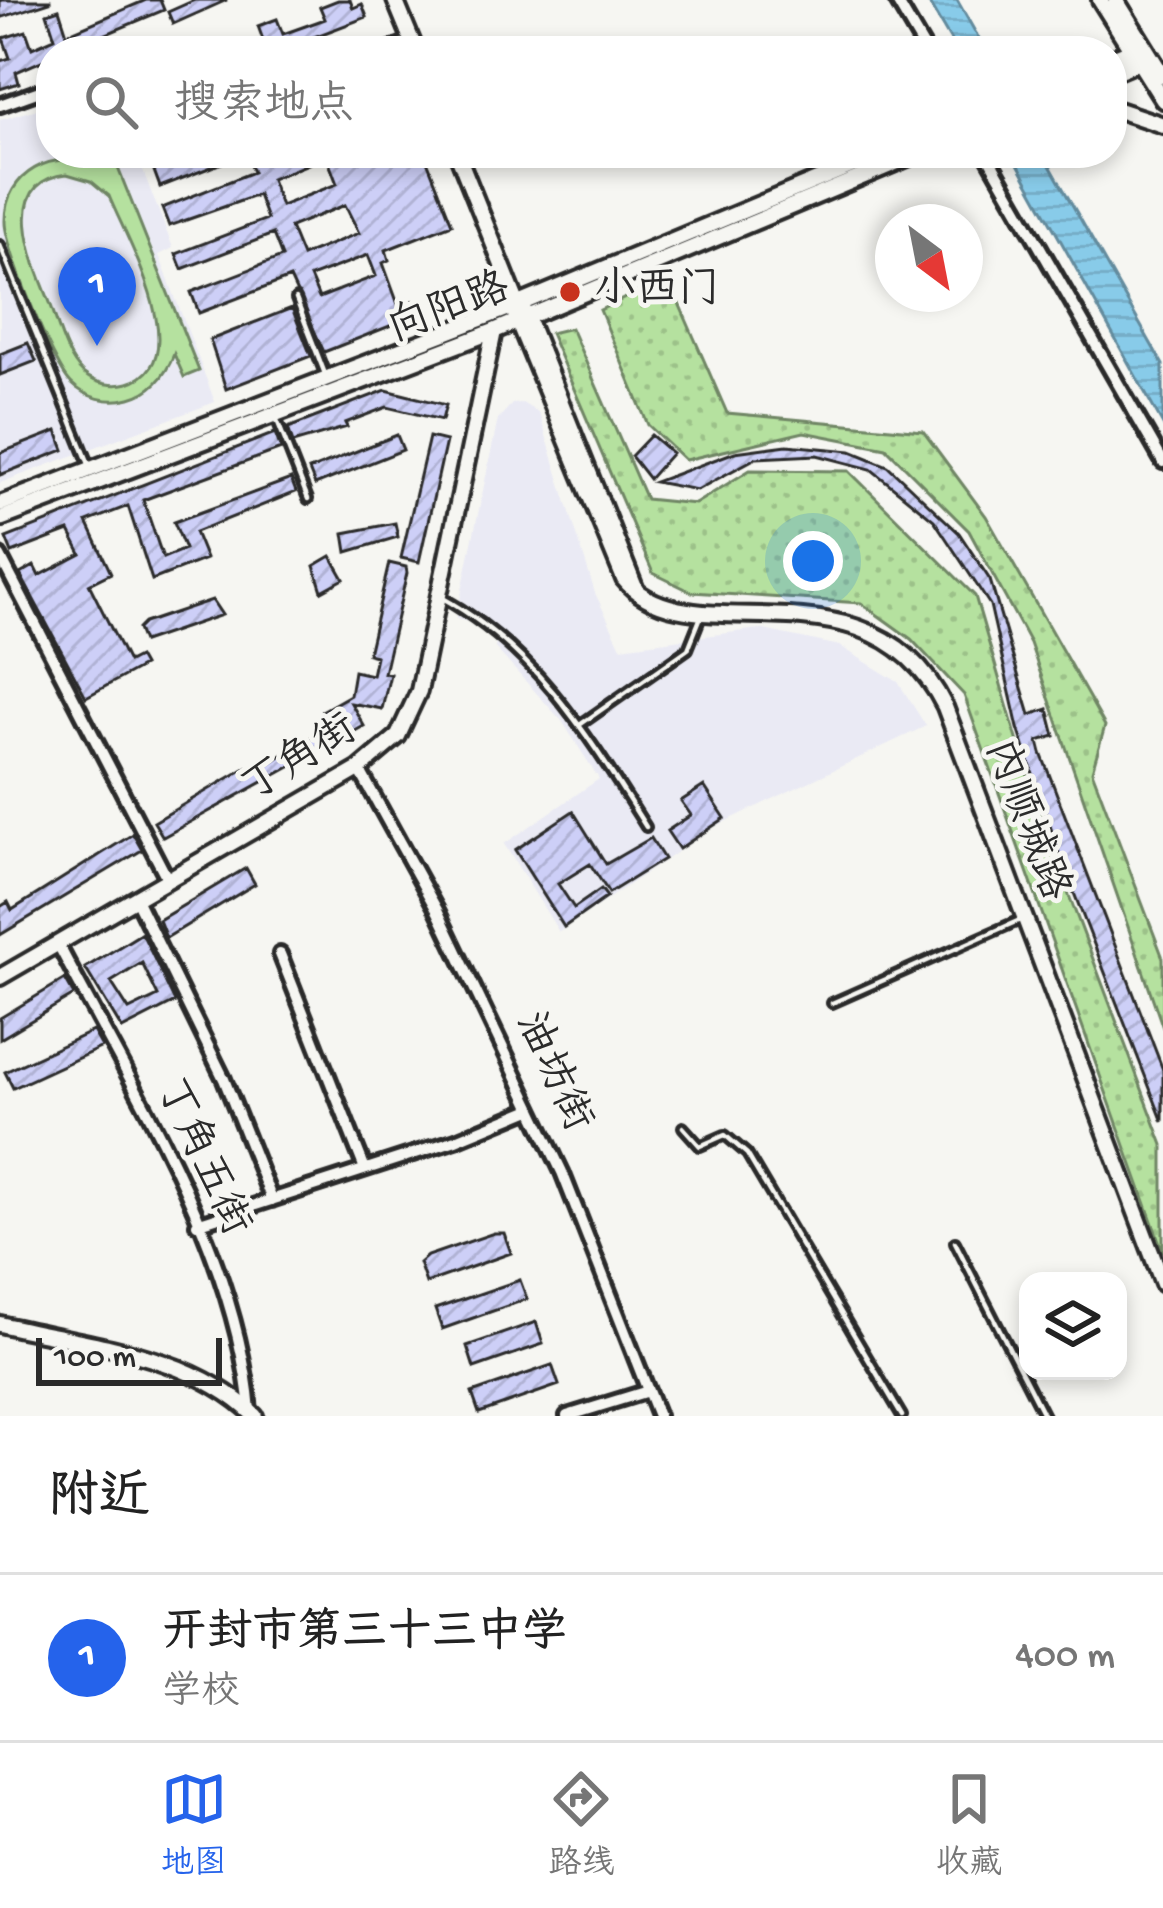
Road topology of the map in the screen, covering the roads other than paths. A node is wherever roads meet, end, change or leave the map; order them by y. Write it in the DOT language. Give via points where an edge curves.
graph roads {
  1 [pos="395,0"];
  2 [pos="896,0"];
  3 [pos="1100,0"];
  4 [pos="1116,0"];
  5 [pos="410,36"];
  6 [pos="917,36"];
  7 [pos="1141,53"];
  8 [pos="1127,55"];
  9 [pos="1127,63"];
  10 [pos="1163,76"];
  11 [pos="36,92"];
  12 [pos="1163,100"];
  13 [pos="0,105"];
  14 [pos="1127,113"];
  15 [pos="1163,124"];
  16 [pos="463,168"];
  17 [pos="848,168"];
  18 [pos="881,168"];
  19 [pos="995,168"];
  20 [pos="0,245"];
  21 [pos="296,299"];
  22 [pos="519,311"];
  23 [pos="494,331"];
  24 [pos="327,379"];
  25 [pos="274,414"];
  26 [pos="1163,462"];
  27 [pos="91,469"];
  28 [pos="308,499"];
  29 [pos="0,504"];
  30 [pos="0,519"];
  31 [pos="0,556"];
  32 [pos="438,596"];
  33 [pos="703,609"];
  34 [pos="580,724"];
  35 [pos="359,770"];
  36 [pos="646,827"];
  37 [pos="167,880"];
  38 [pos="136,898"];
  39 [pos="1025,918"];
  40 [pos="58,944"];
  41 [pos="280,954"];
  42 [pos="0,977"];
  43 [pos="832,1003"];
  44 [pos="531,1109"];
  45 [pos="683,1127"];
  46 [pos="365,1169"];
  47 [pos="272,1200"];
  48 [pos="197,1225"];
  49 [pos="956,1242"];
  50 [pos="1163,1284"];
  51 [pos="0,1324"];
  52 [pos="648,1391"];
  53 [pos="253,1413"];
  54 [pos="567,1416"];
  55 [pos="658,1416"];
  56 [pos="902,1416"];
  57 [pos="1044,1416"];
  1 -- 5 [label="street"];
  2 -- 6 [label="street"];
  3 -- 7 [label="street"];
  4 -- 7 [label="street"];
  7 -- 8 [label="street"];
  7 -- 9 [label="street"];
  7 -- 10 [label="street"];
  7 -- 12 [label="street"];
  11 -- 13 [label="street"];
  14 -- 15 [label="street"];
  16 -- 22 [label="street, 内顺城路"];
  17 -- 22 [label="street, 向阳路"];
  18 -- 22 [label="street, 向阳路"];
  19 -- 26 [label="street"];
  20 -- 27 [label="lane"];
  21 -- 24 [label="lane"];
  22 -- 23 [label="street, 向阳路"];
  22 -- 24 [label="street, 向阳路"];
  22 -- 33 [label="street, 内顺城路" via="624,579 652,602"];
  23 -- 25 [label="street, 向阳路"];
  23 -- 32 [label="street, 丁角街"];
  24 -- 27 [label="street, 向阳路"];
  25 -- 28 [label="lane"];
  25 -- 30 [label="street, 向阳路"];
  27 -- 29 [label="street, 向阳路"];
  31 -- 37 [label="street"];
  32 -- 34 [label="lane" via="508,643"];
  32 -- 35 [label="street, 丁角街" via="415,706 398,736"];
  33 -- 34 [label="lane" via="688,649"];
  33 -- 39 [label="street, 内顺城路" via="863,628 920,668 945,707"];
  34 -- 36 [label="lane"];
  35 -- 37 [label="street, 丁角街"];
  35 -- 44 [label="street, 油坊街"];
  37 -- 38 [label="street, 丁角街"];
  38 -- 40 [label="street, 丁角街"];
  38 -- 47 [label="street"];
  39 -- 43 [label="lane"];
  39 -- 50 [label="street, 内顺城路"];
  40 -- 42 [label="street, 丁角街"];
  40 -- 48 [label="street, 丁角五街"];
  41 -- 46 [label="street"];
  44 -- 46 [label="street"];
  44 -- 52 [label="street, 油坊街"];
  45 -- 56 [label="lane" via="700,1146 725,1135 747,1154"];
  46 -- 47 [label="street"];
  47 -- 48 [label="street"];
  48 -- 53 [label="street, 丁角五街" via="245,1352"];
  49 -- 57 [label="lane"];
  51 -- 53 [label="street" via="181,1368"];
  52 -- 54 [label="street"];
  52 -- 55 [label="street, 油坊街"];
}
